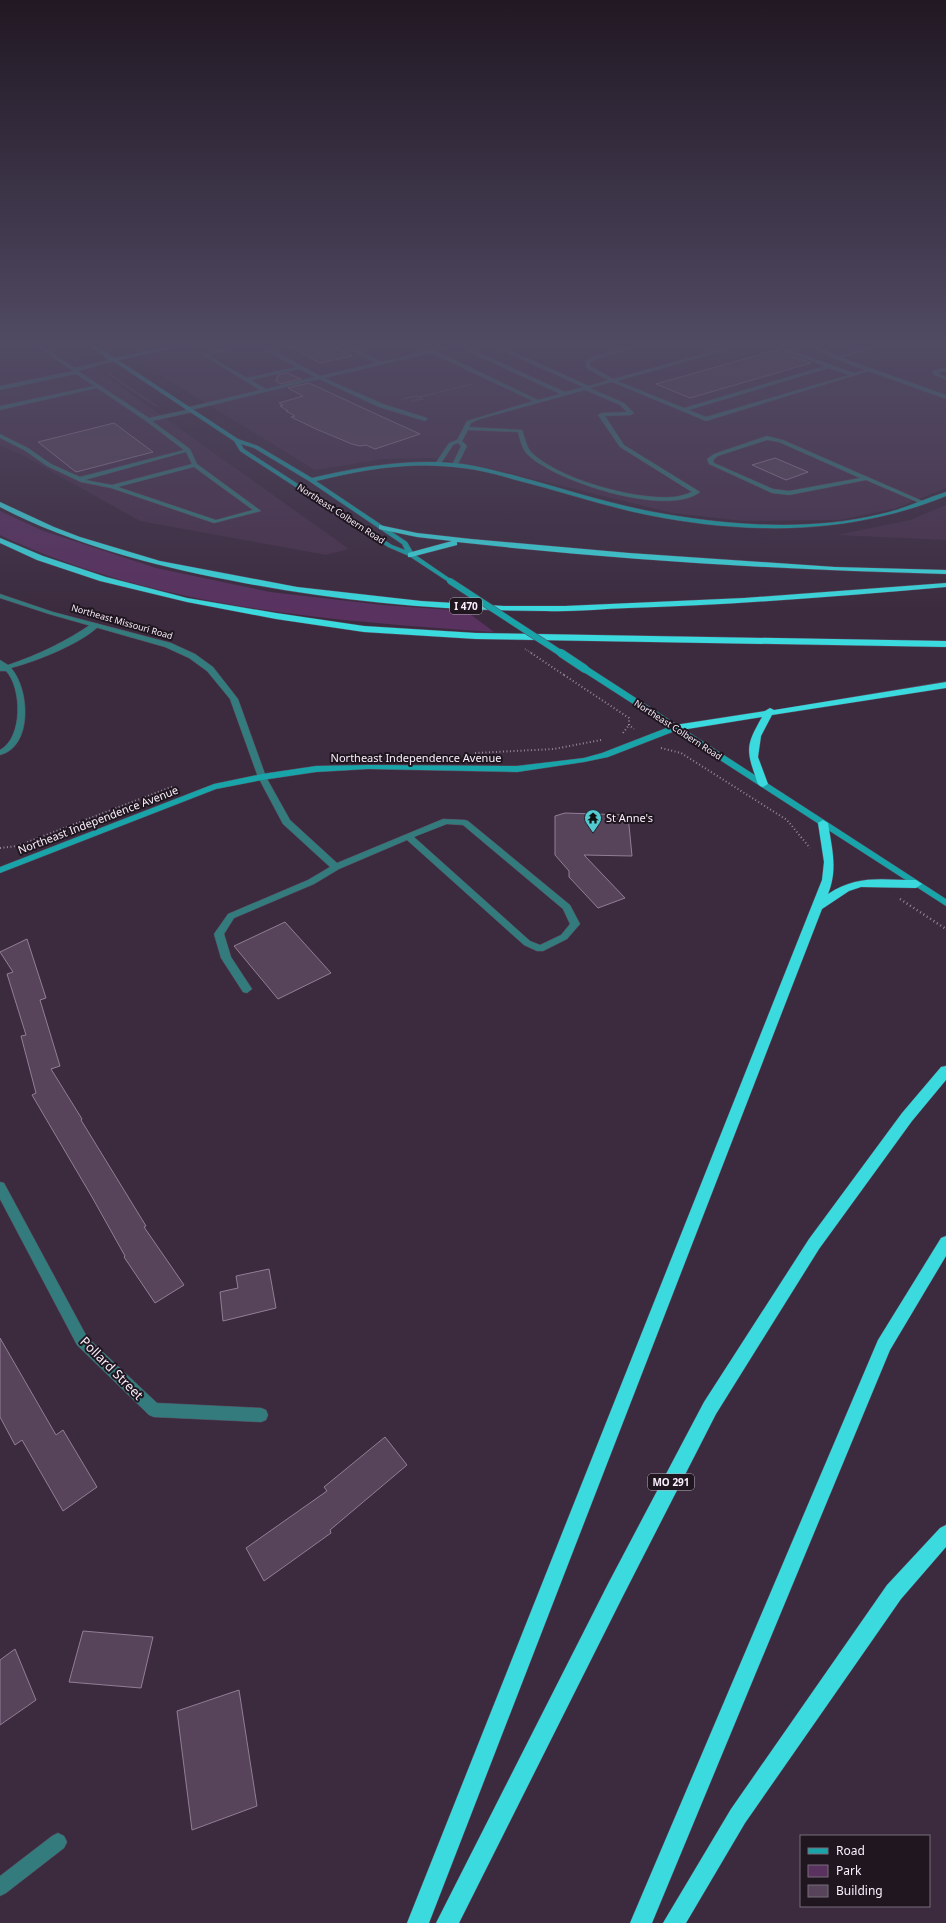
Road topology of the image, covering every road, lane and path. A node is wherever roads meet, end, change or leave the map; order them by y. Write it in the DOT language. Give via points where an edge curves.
graph roads {
  1 [pos="164,432"];
  2 [pos="223,432"];
  3 [pos="464,432"];
  4 [pos="521,432"];
  5 [pos="612,432"];
  6 [pos="0,436"];
  7 [pos="236,440"];
  8 [pos="459,441"];
  9 [pos="188,450"];
  10 [pos="195,464"];
  11 [pos="438,464"];
  12 [pos="455,465"];
  13 [pos="867,478"];
  14 [pos="79,479"];
  15 [pos="310,480"];
  16 [pos="112,487"];
  17 [pos="946,494"];
  18 [pos="924,503"];
  19 [pos="0,504"];
  20 [pos="382,528"];
  21 [pos="0,540"];
  22 [pos="471,541"];
  23 [pos="411,555"];
  24 [pos="946,572"];
  25 [pos="946,585"];
  26 [pos="0,596"];
  27 [pos="96,626"];
  28 [pos="946,644"];
  29 [pos="0,662"];
  30 [pos="3,669"];
  31 [pos="564,675"];
  32 [pos="946,685"];
  33 [pos="770,711"];
  34 [pos="675,728"];
  35 [pos="648,739"];
  36 [pos="0,754"];
  37 [pos="262,777"];
  38 [pos="763,784"];
  39 [pos="823,823"];
  40 [pos="408,836"];
  41 [pos="829,862"];
  42 [pos="336,867"];
  43 [pos="0,870"];
  44 [pos="916,884"];
  45 [pos="899,898"];
  46 [pos="946,903"];
  47 [pos="817,907"];
  48 [pos="946,929"];
  49 [pos="247,990"];
  50 [pos="946,1071"];
  51 [pos="0,1187"];
  52 [pos="946,1243"];
  53 [pos="261,1415"];
  54 [pos="946,1534"];
  55 [pos="58,1842"];
  56 [pos="0,1887"];
  57 [pos="418,1923"];
  58 [pos="447,1923"];
  59 [pos="641,1923"];
  60 [pos="674,1923"];
  1 -- 9 [label="street"];
  2 -- 7 [label="main road, Northeast Colbern Road"];
  3 -- 8 [label="street"];
  4 -- 5 [label="street" via="529,454 550,469 569,478 651,498 671,499 697,492 622,446"];
  6 -- 14 [label="street" via="26,449 49,465"];
  7 -- 15 [label="main road, Northeast Colbern Road" via="256,447"];
  7 -- 23 [label="main road, Northeast Colbern Road" via="242,450 390,546"];
  8 -- 11 [label="street" via="451,444"];
  8 -- 12 [label="street" via="464,446"];
  9 -- 10 [label="street"];
  9 -- 14 [label="street"];
  10 -- 16 [label="street"];
  10 -- 16 [label="street" via="258,511 216,522"];
  11 -- 12 [label="main road"];
  11 -- 15 [label="main road" via="372,466"];
  12 -- 18 [label="main road" via="505,475 632,509 735,525 773,526 840,522 871,518"];
  13 -- 13 [label="street" via="782,441 767,438 710,459 712,464 772,491 789,492"];
  13 -- 18 [label="street"];
  14 -- 16 [label="street"];
  15 -- 20 [label="main road, Northeast Colbern Road"];
  17 -- 18 [label="main road"];
  19 -- 25 [label="highway, I 470" via="60,532 119,552 183,569 314,593 419,604 549,609 650,605"];
  20 -- 22 [label="highway"];
  20 -- 23 [label="main road, Northeast Colbern Road" via="404,543"];
  21 -- 28 [label="highway" via="40,558 103,580 187,600 364,629 476,636"];
  22 -- 23 [label="highway" via="445,544"];
  22 -- 24 [label="highway" via="820,568"];
  23 -- 34 [label="main road, Northeast Colbern Road, bridge"];
  26 -- 27 [label="street, Northeast Missouri Road"];
  27 -- 30 [label="street" via="68,644"];
  27 -- 37 [label="street, Northeast Missouri Road" via="168,645 192,656 210,669 234,699"];
  29 -- 30 [label="street"];
  30 -- 36 [label="street" via="15,678 22,705 14,743"];
  31 -- 35 [label="path" via="629,718 629,726"];
  32 -- 33 [label="highway"];
  33 -- 34 [label="highway"];
  33 -- 38 [label="highway" via="756,736 753,757"];
  34 -- 35 [label="main road, Northeast Independence Avenue"];
  34 -- 38 [label="main road, Northeast Colbern Road"];
  35 -- 37 [label="main road, Northeast Independence Avenue" via="584,760 517,769 368,767 316,769"];
  35 -- 41 [label="path" via="664,750 681,753 787,820 816,856"];
  37 -- 42 [label="street, Northeast Missouri Road" via="286,822"];
  37 -- 43 [label="main road, Northeast Independence Avenue" via="214,787"];
  38 -- 39 [label="main road, Northeast Colbern Road"];
  39 -- 41 [label="highway"];
  39 -- 44 [label="main road, Northeast Colbern Road"];
  40 -- 40 [label="street" via="446,821 465,823 568,907 575,924 564,937 540,949 527,943"];
  40 -- 42 [label="street"];
  41 -- 47 [label="highway" via="828,880"];
  42 -- 49 [label="street" via="311,882 231,916 219,934 226,958"];
  44 -- 46 [label="main road, Northeast Colbern Road"];
  44 -- 47 [label="highway" via="861,883 845,888"];
  45 -- 48 [label="path"];
  47 -- 57 [label="highway"];
  50 -- 58 [label="highway, MO 291" via="907,1117 814,1244 710,1408"];
  51 -- 53 [label="street, Pollard Street" via="82,1341 154,1410"];
  52 -- 59 [label="highway" via="884,1345"];
  54 -- 60 [label="highway" via="894,1592 876,1617 738,1816"];
  55 -- 56 [label="street"];
}
